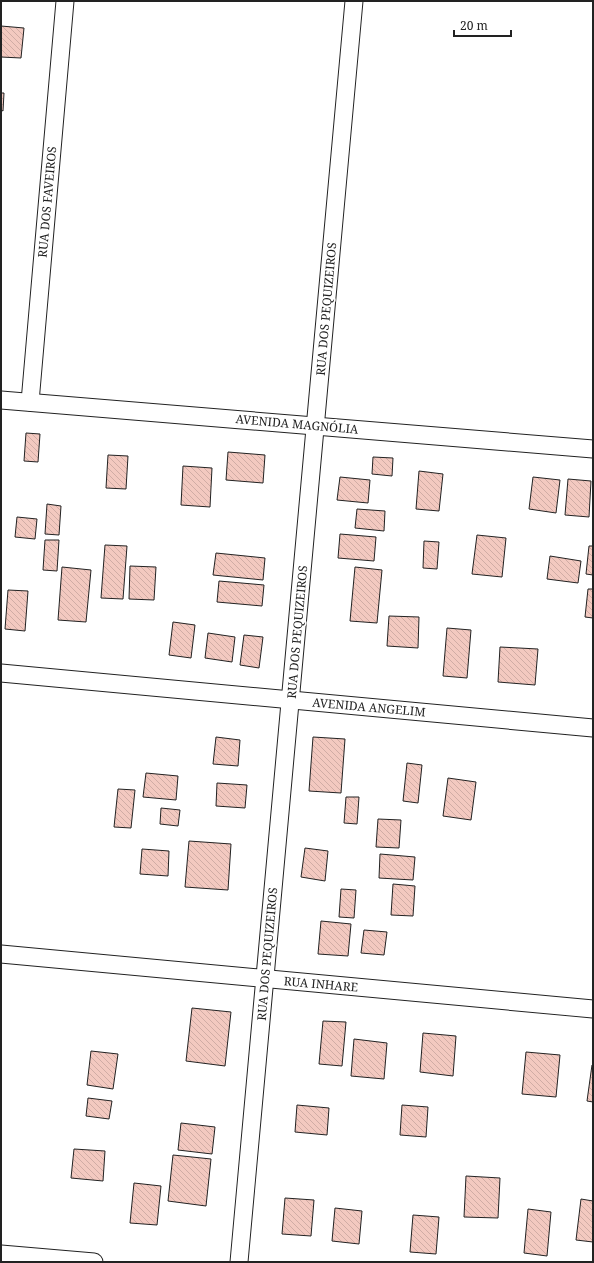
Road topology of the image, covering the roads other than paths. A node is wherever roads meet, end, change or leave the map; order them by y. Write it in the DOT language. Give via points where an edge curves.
graph roads {
  1 [pos="65,1"];
  2 [pos="354,1"];
  3 [pos="1,400"];
  4 [pos="30,402"];
  5 [pos="316,426"];
  6 [pos="593,448"];
  7 [pos="1,673"];
  8 [pos="291,700"];
  9 [pos="593,728"];
  10 [pos="1,954"];
  11 [pos="265,979"];
  12 [pos="593,1010"];
  13 [pos="1,1254"];
  14 [pos="94,1262"];
  15 [pos="239,1262"];
  1 -- 4 [label="street, RUA DOS FAVEIROS"];
  2 -- 5 [label="street, RUA DOS PEQUIZEIROS"];
  3 -- 4 [label="street, AVENIDA MAGNÓLIA"];
  4 -- 5 [label="street, AVENIDA MAGNÓLIA"];
  5 -- 6 [label="street, AVENIDA MAGNÓLIA"];
  5 -- 8 [label="street, RUA DOS PEQUIZEIROS"];
  7 -- 8 [label="street, AVENIDA ANGELIM"];
  8 -- 9 [label="street, AVENIDA ANGELIM"];
  8 -- 11 [label="street, RUA DOS PEQUIZEIROS"];
  10 -- 11 [label="street, RUA INHARE"];
  11 -- 12 [label="street, RUA INHARE"];
  11 -- 15 [label="street, RUA DOS PEQUIZEIROS"];
  13 -- 14 [label="street"];
}
